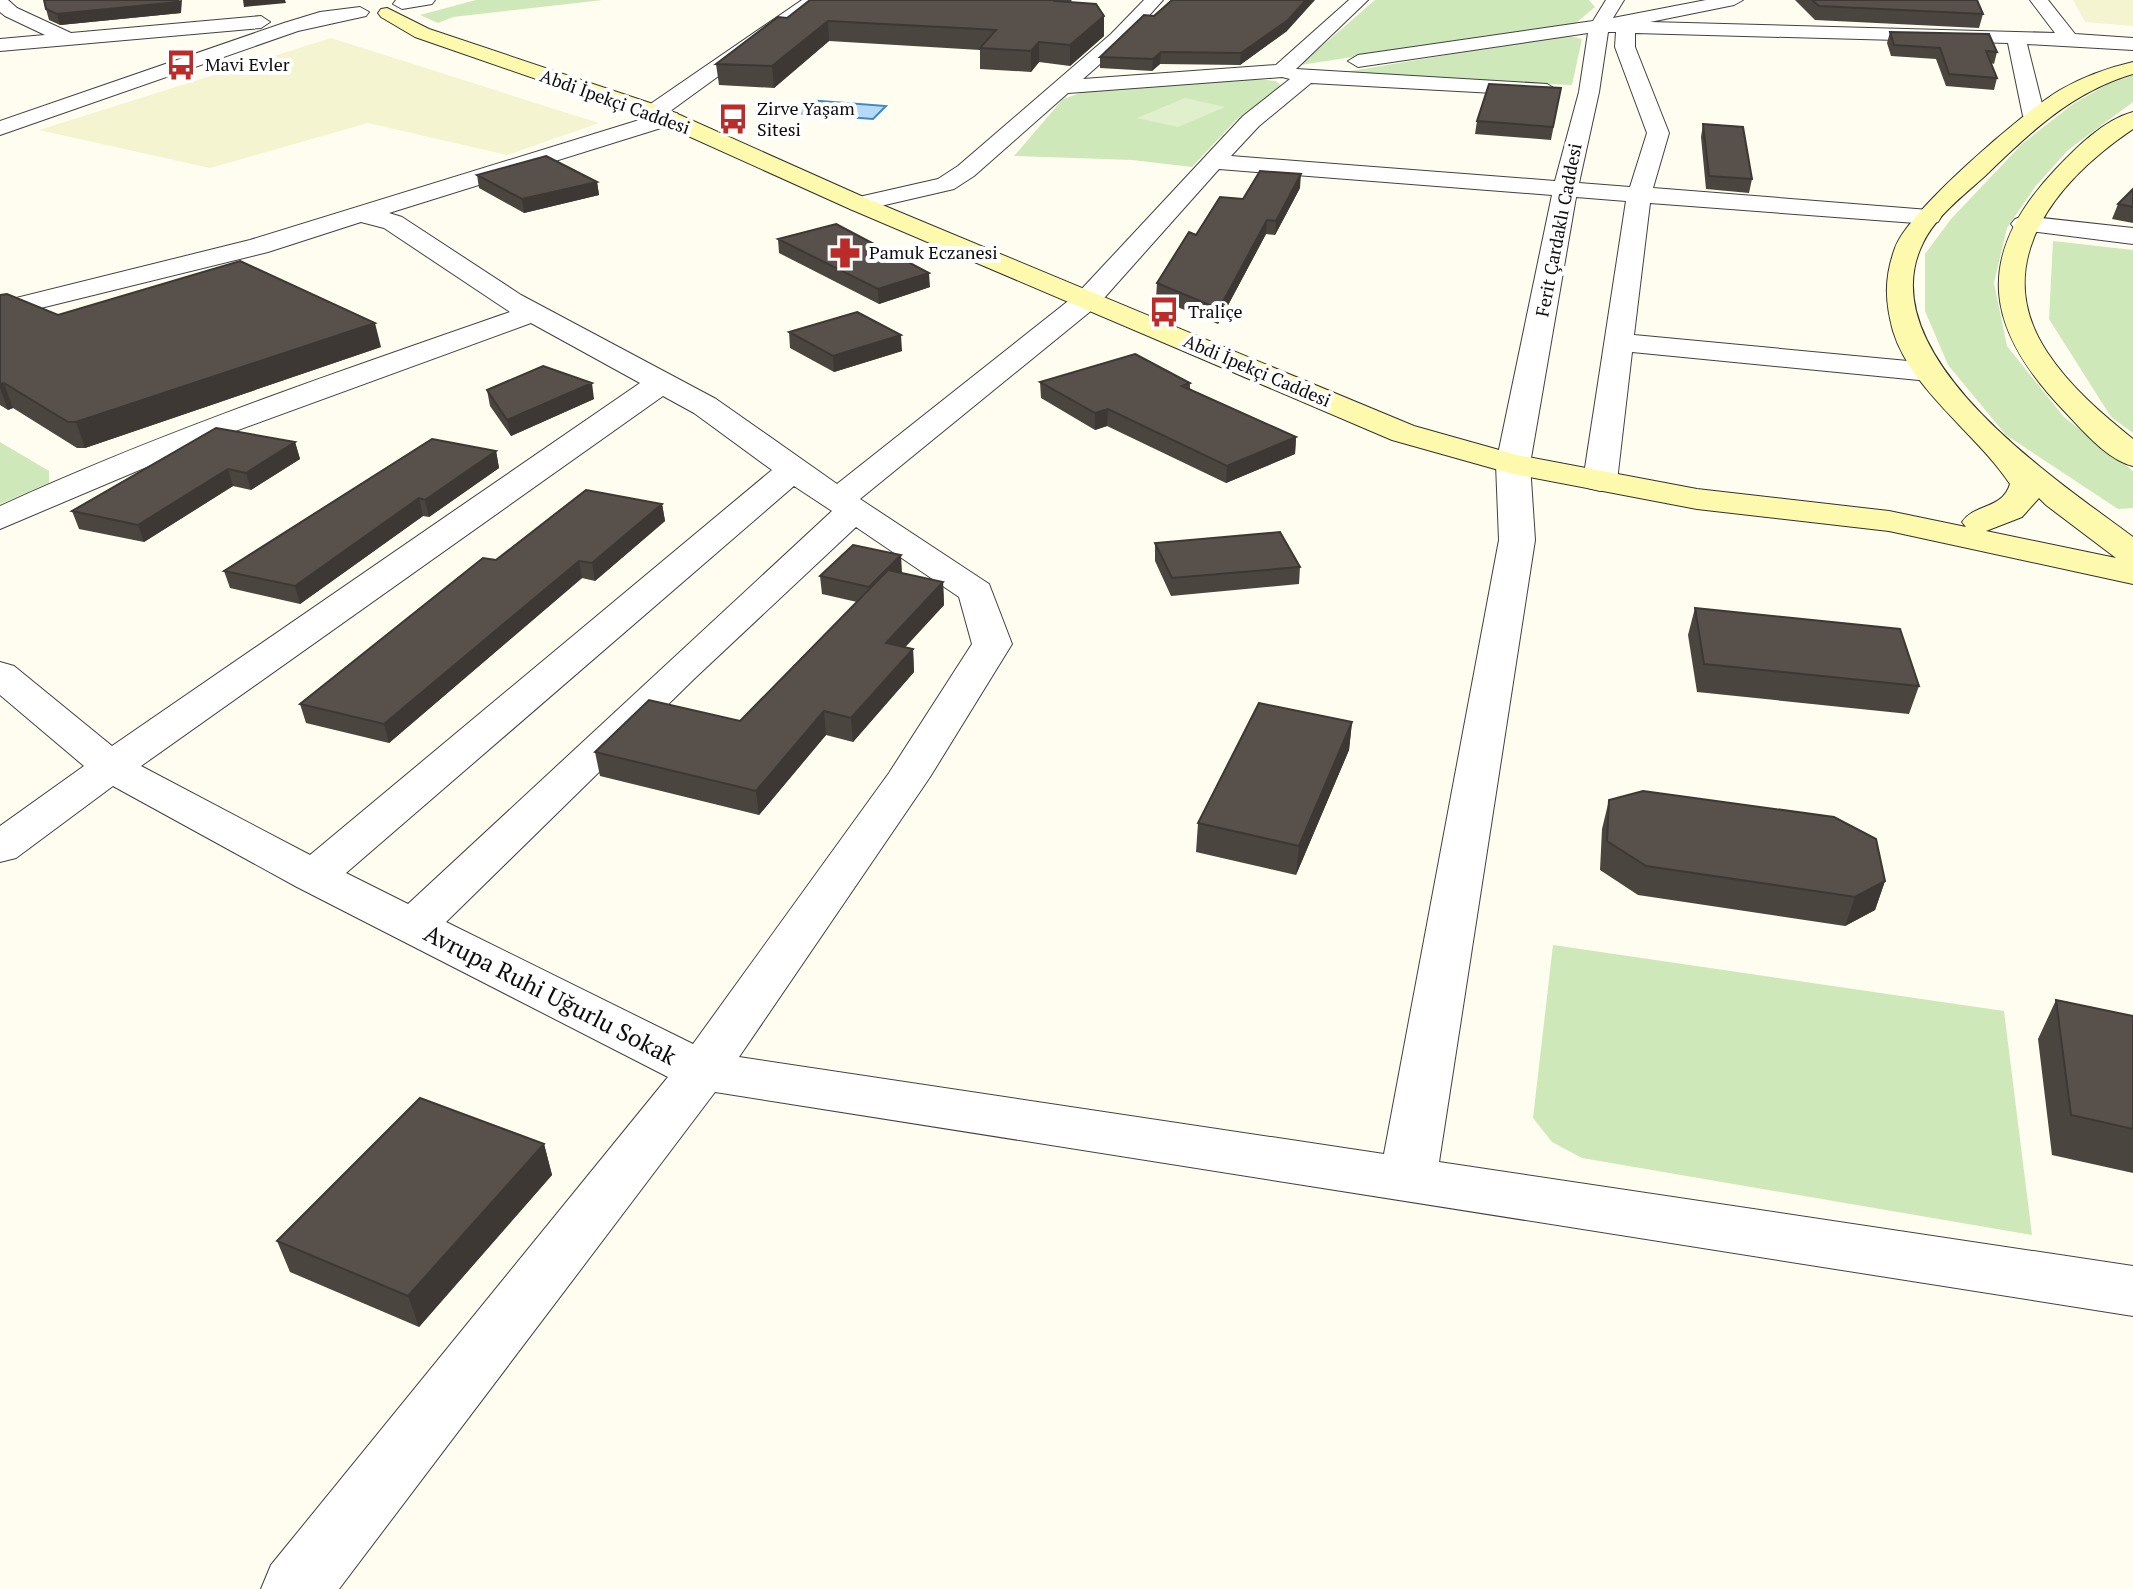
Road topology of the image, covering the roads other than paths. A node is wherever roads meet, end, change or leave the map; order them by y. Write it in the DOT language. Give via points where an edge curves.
graph roads {
  1 [pos="426,0"];
  2 [pos="814,0"];
  3 [pos="1154,0"];
  4 [pos="1359,0"];
  5 [pos="1615,0"];
  6 [pos="1734,0"];
  7 [pos="2039,0"];
  8 [pos="0,2"];
  9 [pos="379,6"];
  10 [pos="320,18"];
  11 [pos="1599,26"];
  12 [pos="1626,29"];
  13 [pos="2016,38"];
  14 [pos="68,39"];
  15 [pos="2069,39"];
  16 [pos="2133,44"];
  17 [pos="0,45"];
  18 [pos="2133,68"];
  19 [pos="1294,74"];
  20 [pos="1062,87"];
  21 [pos="1589,92"];
  22 [pos="662,115"];
  23 [pos="2034,116"];
  24 [pos="2133,119"];
  25 [pos="0,128"];
  26 [pos="1214,162"];
  27 [pos="1565,190"];
  28 [pos="1639,195"];
  29 [pos="859,204"];
  30 [pos="358,214"];
  31 [pos="1929,217"];
  32 [pos="2024,224"];
  33 [pos="2133,236"];
  34 [pos="1087,300"];
  35 [pos="0,310"];
  36 [pos="534,313"];
  37 [pos="1619,342"];
  38 [pos="1929,372"];
  39 [pos="661,383"];
  40 [pos="2008,456"];
  41 [pos="2133,456"];
  42 [pos="1513,464"];
  43 [pos="793,470"];
  44 [pos="1600,481"];
  45 [pos="846,505"];
  46 [pos="0,519"];
  47 [pos="1889,521"];
  48 [pos="1980,522"];
  49 [pos="2096,525"];
  50 [pos="2133,525"];
  51 [pos="2133,554"];
  52 [pos="2046,557"];
  53 [pos="2133,573"];
  54 [pos="2133,592"];
  55 [pos="0,674"];
  56 [pos="111,767"];
  57 [pos="0,848"];
  58 [pos="314,876"];
  59 [pos="413,926"];
  60 [pos="702,1071"];
  61 [pos="1408,1179"];
  62 [pos="2133,1291"];
  63 [pos="310,1571"];
  1 -- 9 [label="street"];
  2 -- 22 [label="street"];
  3 -- 20 [label="street" via="1114,32"];
  4 -- 19 [label="street"];
  5 -- 11 [label="street, Ferit Çardaklı Caddesi"];
  6 -- 11 [label="street"];
  7 -- 15 [label="street"];
  8 -- 14 [label="street"];
  9 -- 10 [label="street"];
  9 -- 22 [label="main road, Abdi İpekçi Caddesi" via="422,33"];
  10 -- 14 [label="street"];
  10 -- 25 [label="street"];
  11 -- 12 [label="street"];
  11 -- 19 [label="street"];
  11 -- 21 [label="street, Ferit Çardaklı Caddesi"];
  12 -- 13 [label="street"];
  12 -- 28 [label="street" via="1625,47 1658,133"];
  13 -- 15 [label="street"];
  13 -- 23 [label="street"];
  14 -- 17 [label="street"];
  15 -- 16 [label="street"];
  18 -- 23 [label="main road" via="2077,87"];
  19 -- 20 [label="street"];
  19 -- 21 [label="street"];
  19 -- 26 [label="street"];
  20 -- 29 [label="street" via="946,184"];
  21 -- 27 [label="street, Ferit Çardaklı Caddesi"];
  22 -- 29 [label="main road, Abdi İpekçi Caddesi"];
  22 -- 30 [label="street"];
  23 -- 31 [label="main road"];
  24 -- 32 [label="main road" via="2084,153"];
  26 -- 27 [label="street"];
  26 -- 34 [label="street"];
  27 -- 28 [label="street"];
  27 -- 42 [label="street, Ferit Çardaklı Caddesi"];
  28 -- 31 [label="street"];
  28 -- 37 [label="street"];
  29 -- 34 [label="main road, Abdi İpekçi Caddesi"];
  30 -- 35 [label="street" via="259,246"];
  30 -- 36 [label="street" via="393,222"];
  31 -- 38 [label="main road" via="1907,247 1899,279 1900,309"];
  32 -- 33 [label="street"];
  32 -- 41 [label="main road" via="2015,243 2012,273 2014,310 2023,340 2061,392"];
  34 -- 42 [label="main road, Abdi İpekçi Caddesi" via="1403,433"];
  34 -- 45 [label="street"];
  36 -- 39 [label="street"];
  36 -- 46 [label="street" via="68,486"];
  37 -- 38 [label="street"];
  37 -- 44 [label="street"];
  38 -- 40 [label="main road"];
  39 -- 43 [label="street" via="705,406"];
  39 -- 56 [label="street"];
  40 -- 48 [label="main road" via="2027,484 2024,497 2012,510"];
  40 -- 49 [label="main road"];
  42 -- 44 [label="main road, Abdi İpekçi Caddesi"];
  42 -- 61 [label="street, Ferit Çardaklı Caddesi" via="1517,540"];
  43 -- 45 [label="street"];
  43 -- 58 [label="street"];
  44 -- 47 [label="main road, Abdi İpekçi Caddesi" via="1697,499"];
  45 -- 59 [label="street"];
  45 -- 60 [label="street" via="976,592 992,644 908,777"];
  47 -- 48 [label="main road"];
  47 -- 52 [label="main road"];
  48 -- 49 [label="main road"];
  49 -- 50 [label="main road"];
  49 -- 51 [label="main road"];
  52 -- 53 [label="main road"];
  52 -- 54 [label="main road"];
  55 -- 56 [label="street, Avrupa Ruhi Uğurlu Sokak"];
  56 -- 57 [label="street"];
  56 -- 58 [label="street, Avrupa Ruhi Uğurlu Sokak"];
  58 -- 59 [label="street, Avrupa Ruhi Uğurlu Sokak"];
  59 -- 60 [label="street, Avrupa Ruhi Uğurlu Sokak"];
  60 -- 61 [label="street"];
  60 -- 63 [label="street, Avrupa Ruhi Uğurlu Sokak"];
  61 -- 62 [label="street"];
}
